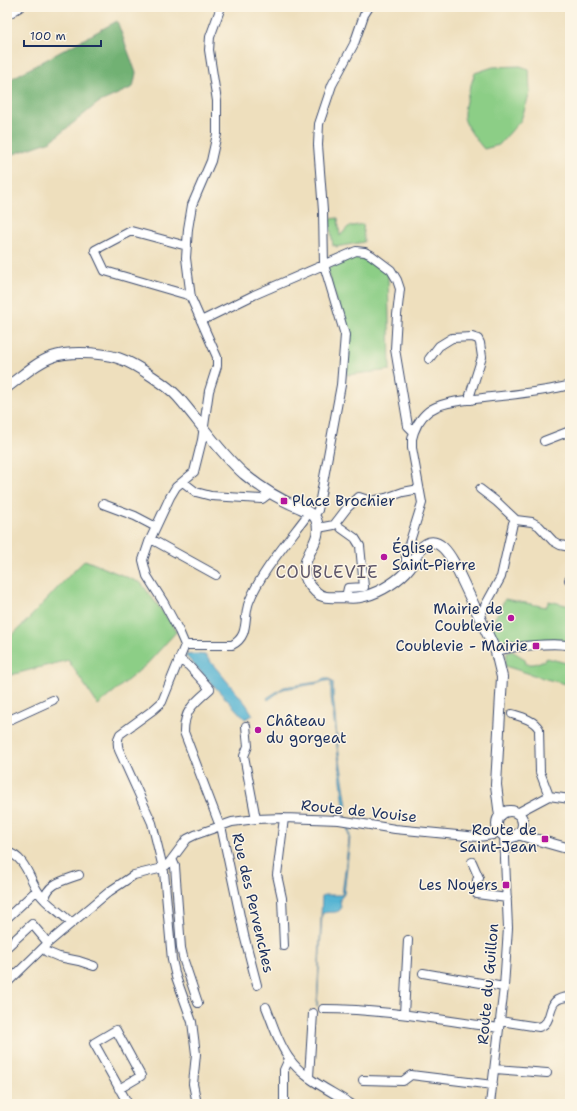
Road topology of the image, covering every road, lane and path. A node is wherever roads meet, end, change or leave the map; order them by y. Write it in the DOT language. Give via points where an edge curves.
graph roads {
  1 [pos="20,7"];
  2 [pos="221,7"];
  3 [pos="369,7"];
  4 [pos="7,15"];
  5 [pos="187,246"];
  6 [pos="324,264"];
  7 [pos="190,296"];
  8 [pos="201,321"];
  9 [pos="429,359"];
  10 [pos="570,385"];
  11 [pos="7,387"];
  12 [pos="471,400"];
  13 [pos="204,428"];
  14 [pos="570,431"];
  15 [pos="414,432"];
  16 [pos="544,440"];
  17 [pos="183,482"];
  18 [pos="419,489"];
  19 [pos="480,489"];
  20 [pos="270,494"];
  21 [pos="103,504"];
  22 [pos="314,519"];
  23 [pos="516,520"];
  24 [pos="338,526"];
  25 [pos="156,527"];
  26 [pos="150,539"];
  27 [pos="570,547"];
  28 [pos="406,572"];
  29 [pos="216,575"];
  30 [pos="347,593"];
  31 [pos="479,617"];
  32 [pos="185,645"];
  33 [pos="570,646"];
  34 [pos="496,652"];
  35 [pos="179,659"];
  36 [pos="53,700"];
  37 [pos="512,714"];
  38 [pos="7,721"];
  39 [pos="246,726"];
  40 [pos="499,757"];
  41 [pos="549,796"];
  42 [pos="570,799"];
  43 [pos="513,812"];
  44 [pos="500,816"];
  45 [pos="284,818"];
  46 [pos="256,819"];
  47 [pos="221,826"];
  48 [pos="509,832"];
  49 [pos="570,849"];
  50 [pos="7,852"];
  51 [pos="172,860"];
  52 [pos="472,862"];
  53 [pos="163,868"];
  54 [pos="79,875"];
  55 [pos="37,890"];
  56 [pos="507,898"];
  57 [pos="45,900"];
  58 [pos="7,918"];
  59 [pos="71,923"];
  60 [pos="408,940"];
  61 [pos="48,943"];
  62 [pos="8,946"];
  63 [pos="284,946"];
  64 [pos="47,952"];
  65 [pos="94,966"];
  66 [pos="423,973"];
  67 [pos="8,981"];
  68 [pos="257,985"];
  69 [pos="504,987"];
  70 [pos="570,997"];
  71 [pos="198,1003"];
  72 [pos="266,1007"];
  73 [pos="322,1009"];
  74 [pos="313,1013"];
  75 [pos="404,1014"];
  76 [pos="500,1024"];
  77 [pos="289,1059"];
  78 [pos="495,1069"];
  79 [pos="547,1073"];
  80 [pos="309,1077"];
  81 [pos="363,1080"];
  82 [pos="493,1085"];
  83 [pos="119,1089"];
  84 [pos="128,1104"];
  85 [pos="197,1104"];
  86 [pos="284,1104"];
  87 [pos="351,1104"];
  88 [pos="490,1104"];
  1 -- 4 [label="street"];
  2 -- 5 [label="street" via="210,37 209,50 217,101 217,134 211,161 192,205"];
  3 -- 6 [label="street" via="354,44 332,85 319,124"];
  5 -- 7 [label="street"];
  5 -- 7 [label="street" via="131,231 95,250 105,270"];
  6 -- 8 [label="street"];
  6 -- 15 [label="street" via="356,251 365,252 391,270 397,280 400,289 395,349 408,426"];
  6 -- 22 [label="street" via="345,335 336,420"];
  7 -- 8 [label="street"];
  8 -- 13 [label="street" via="217,357"];
  9 -- 12 [label="street" via="439,346 452,338 478,339 482,357 470,395"];
  10 -- 12 [label="street"];
  11 -- 13 [label="main road" via="44,361 59,355 112,355 130,362 166,386 177,395"];
  12 -- 15 [label="street" via="436,407 425,414"];
  13 -- 17 [label="street" via="194,472"];
  13 -- 20 [label="main road" via="240,470"];
  14 -- 16 [label="street"];
  15 -- 18 [label="street" via="412,448"];
  17 -- 20 [label="street" via="196,492 211,496 262,499"];
  17 -- 25 [label="street" via="176,487 170,497"];
  18 -- 24 [label="street" via="386,498 371,500 359,497 347,508"];
  18 -- 28 [label="street" via="422,503 406,554"];
  19 -- 23 [label="street"];
  20 -- 22 [label="main road"];
  21 -- 25 [label="street"];
  22 -- 24 [label="street"];
  22 -- 30 [label="main road" via="316,540 305,564 306,579 320,595 330,597"];
  22 -- 32 [label="street" via="264,575 249,603 246,625 238,642 232,645"];
  23 -- 27 [label="street" via="532,522 553,541"];
  23 -- 31 [label="street" via="513,523 501,577"];
  24 -- 30 [label="street" via="355,538 360,546 364,587"];
  25 -- 26 [label="street"];
  26 -- 29 [label="street"];
  26 -- 32 [label="street" via="143,560 147,576"];
  28 -- 30 [label="main road" via="372,594 357,598"];
  28 -- 31 [label="main road" via="424,545 432,542 441,546 450,555"];
  31 -- 34 [label="main road"];
  32 -- 35 [label="street"];
  33 -- 34 [label="street" via="552,644 506,648"];
  34 -- 40 [label="main road" via="502,677"];
  35 -- 47 [label="street, Rue des Pervenches" via="210,689 190,709 185,720 184,732"];
  35 -- 53 [label="street" via="162,702 120,734 118,741 119,750 152,823"];
  36 -- 38 [label="street"];
  37 -- 41 [label="street" via="528,719 539,729 540,772"];
  39 -- 46 [label="street" via="248,746 244,756"];
  40 -- 43 [label="main road" via="499,796 502,804"];
  40 -- 44 [label="main road" via="496,785"];
  41 -- 42 [label="street"];
  41 -- 43 [label="street"];
  43 -- 44 [label="main road" via="502,813"];
  43 -- 48 [label="main road" via="522,819"];
  44 -- 48 [label="main road" via="498,821"];
  45 -- 46 [label="street, Route de Vouise"];
  45 -- 48 [label="street, Route de Vouise" via="339,820 395,829 478,837"];
  45 -- 63 [label="street" via="277,876 282,898"];
  46 -- 47 [label="street, Route de Vouise"];
  47 -- 51 [label="street, Route de Vouise" via="187,839"];
  47 -- 68 [label="street, Rue des Pervenches"];
  48 -- 49 [label="main road"];
  48 -- 56 [label="street, Route du Guillon" via="505,867"];
  50 -- 55 [label="street" via="24,865"];
  51 -- 53 [label="street, Route de Vouise"];
  51 -- 71 [label="street" via="175,866 181,948"];
  52 -- 56 [label="street" via="479,878 477,894"];
  53 -- 59 [label="street, Route de Vouise" via="134,875"];
  53 -- 85 [label="street" via="172,960 192,1022 196,1054 192,1084"];
  54 -- 57 [label="street" via="55,885 47,891"];
  55 -- 57 [label="street"];
  55 -- 58 [label="street"];
  56 -- 69 [label="street, Route du Guillon" via="508,928"];
  57 -- 59 [label="street"];
  59 -- 61 [label="street, Route de Vouise"];
  60 -- 75 [label="street"];
  61 -- 62 [label="street" via="32,924"];
  61 -- 67 [label="street, Route de Vouise"];
  64 -- 65 [label="street"];
  66 -- 69 [label="street"];
  69 -- 76 [label="street, Route du Guillon"];
  70 -- 76 [label="street" via="558,999 543,1026"];
  72 -- 77 [label="street"];
  73 -- 75 [label="street" via="355,1009"];
  74 -- 80 [label="street"];
  75 -- 76 [label="street"];
  76 -- 78 [label="street, Route du Guillon"];
  77 -- 80 [label="street"];
  77 -- 86 [label="street" via="284,1070"];
  78 -- 79 [label="street"];
  78 -- 82 [label="street, Route du Guillon"];
  80 -- 87 [label="street"];
  81 -- 82 [label="street" via="403,1081 411,1075"];
  82 -- 88 [label="street, Route du Guillon"];
  83 -- 83 [label="street" via="141,1076 116,1030 94,1043"];
  83 -- 84 [label="street"];
}
